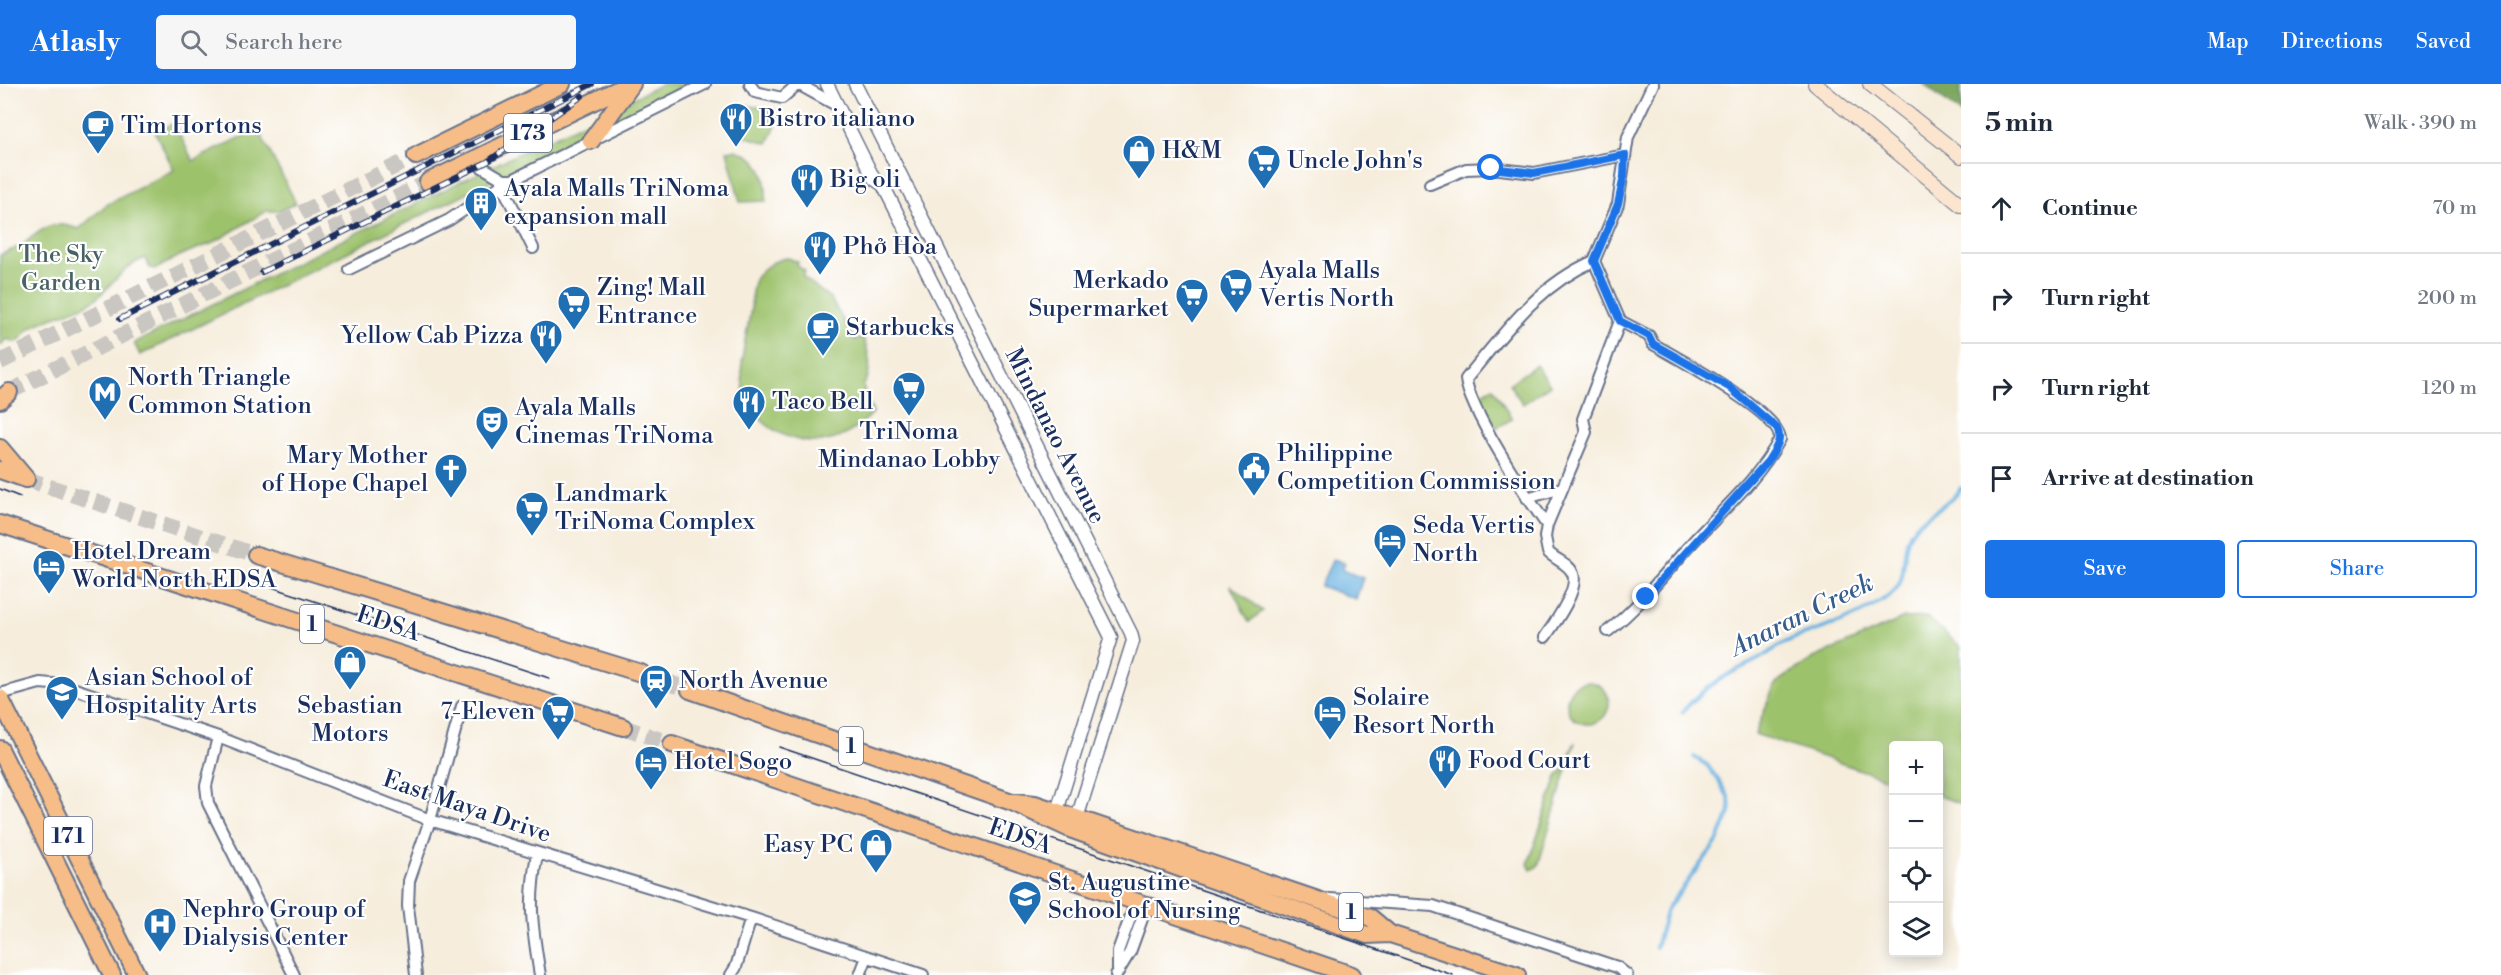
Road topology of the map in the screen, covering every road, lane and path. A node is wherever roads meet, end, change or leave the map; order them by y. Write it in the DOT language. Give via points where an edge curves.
graph roads {
  1 [pos="562,84"];
  2 [pos="630,84"];
  3 [pos="705,84"];
  4 [pos="750,84"];
  5 [pos="798,84"];
  6 [pos="827,84"];
  7 [pos="855,84"];
  8 [pos="1653,84"];
  9 [pos="1815,84"];
  10 [pos="1870,84"];
  11 [pos="838,106"];
  12 [pos="591,141"];
  13 [pos="1625,155"];
  14 [pos="416,156"];
  15 [pos="1961,156"];
  16 [pos="472,161"];
  17 [pos="428,182"];
  18 [pos="506,183"];
  19 [pos="1430,184"];
  20 [pos="1961,205"];
  21 [pos="533,248"];
  22 [pos="1594,261"];
  23 [pos="349,269"];
  24 [pos="1620,321"];
  25 [pos="0,448"];
  26 [pos="0,470"];
  27 [pos="1562,488"];
  28 [pos="1527,498"];
  29 [pos="0,524"];
  30 [pos="1547,525"];
  31 [pos="256,555"];
  32 [pos="1608,631"];
  33 [pos="1545,637"];
  34 [pos="641,673"];
  35 [pos="690,690"];
  36 [pos="0,696"];
  37 [pos="462,706"];
  38 [pos="623,727"];
  39 [pos="218,737"];
  40 [pos="672,744"];
  41 [pos="0,749"];
  42 [pos="1073,764"];
  43 [pos="1091,770"];
  44 [pos="1012,802"];
  45 [pos="1057,811"];
  46 [pos="1077,818"];
  47 [pos="430,820"];
  48 [pos="537,854"];
  49 [pos="1308,897"];
  50 [pos="1141,904"];
  51 [pos="751,918"];
  52 [pos="1390,934"];
  53 [pos="867,957"];
  54 [pos="1117,972"];
  55 [pos="112,975"];
  56 [pos="137,975"];
  57 [pos="294,975"];
  58 [pos="416,975"];
  59 [pos="540,975"];
  60 [pos="731,975"];
  61 [pos="860,975"];
  62 [pos="923,975"];
  63 [pos="1352,975"];
  64 [pos="1517,975"];
  65 [pos="1627,975"];
  1 -- 14 [label="main road, 173"];
  2 -- 12 [label="main road"];
  2 -- 16 [label="main road, 173"];
  3 -- 12 [label="street"];
  4 -- 5 [label="street" via="755,92 782,98"];
  5 -- 11 [label="street"];
  6 -- 11 [label="street, Mindanao Avenue"];
  7 -- 43 [label="street, Mindanao Avenue" via="1131,633 1132,641"];
  8 -- 13 [label="street" via="1628,137"];
  9 -- 20 [label="main road"];
  10 -- 15 [label="main road"];
  11 -- 42 [label="street, Mindanao Avenue" via="874,179 883,185 1111,637"];
  12 -- 18 [label="street"];
  13 -- 19 [label="street" via="1534,173 1466,169"];
  13 -- 22 [label="street" via="1618,204"];
  16 -- 17 [label="main road, 173"];
  16 -- 18 [label="street"];
  18 -- 21 [label="street"];
  18 -- 23 [label="street" via="449,220"];
  22 -- 24 [label="street"];
  22 -- 28 [label="street" via="1570,272 1529,304 1466,379 1471,398"];
  24 -- 27 [label="street" via="1583,419 1586,432"];
  24 -- 32 [label="street" via="1729,387 1777,428 1780,439 1768,461 1734,501 1632,612"];
  25 -- 26 [label="main road" via="26,479"];
  27 -- 28 [label="street"];
  27 -- 30 [label="street"];
  28 -- 30 [label="street"];
  29 -- 38 [label="main road, EDSA / 1"];
  30 -- 33 [label="street" via="1548,552 1568,567 1573,582 1562,613"];
  31 -- 34 [label="main road, EDSA / 1"];
  35 -- 44 [label="main road, EDSA / 1"];
  36 -- 39 [label="street, East Maya Drive" via="17,688 63,685"];
  36 -- 56 [label="main road, 171"];
  37 -- 47 [label="street"];
  39 -- 47 [label="street, East Maya Drive"];
  39 -- 57 [label="street" via="206,786 208,802"];
  40 -- 50 [label="main road, EDSA / 1"];
  41 -- 55 [label="main road, 171"];
  42 -- 43 [label="street" via="1082,772"];
  42 -- 45 [label="street, Mindanao Avenue"];
  43 -- 46 [label="street, Mindanao Avenue"];
  44 -- 45 [label="main road, EDSA / 1"];
  44 -- 52 [label="main road, EDSA / 1" via="1070,829 1367,935"];
  45 -- 46 [label="main road, EDSA / 1"];
  46 -- 49 [label="main road, EDSA / 1"];
  47 -- 48 [label="street, East Maya Drive"];
  47 -- 58 [label="street" via="411,871 408,892"];
  48 -- 51 [label="street, East Maya Drive"];
  48 -- 59 [label="street" via="530,907"];
  49 -- 52 [label="main road, EDSA / 1" via="1371,918"];
  49 -- 65 [label="street" via="1433,906 1617,967"];
  50 -- 54 [label="street" via="1118,951"];
  50 -- 63 [label="main road, EDSA / 1"];
  51 -- 53 [label="street, East Maya Drive"];
  51 -- 60 [label="street"];
  52 -- 64 [label="main road, EDSA / 1"];
  53 -- 61 [label="street"];
  53 -- 62 [label="street, East Maya Drive"];
}
